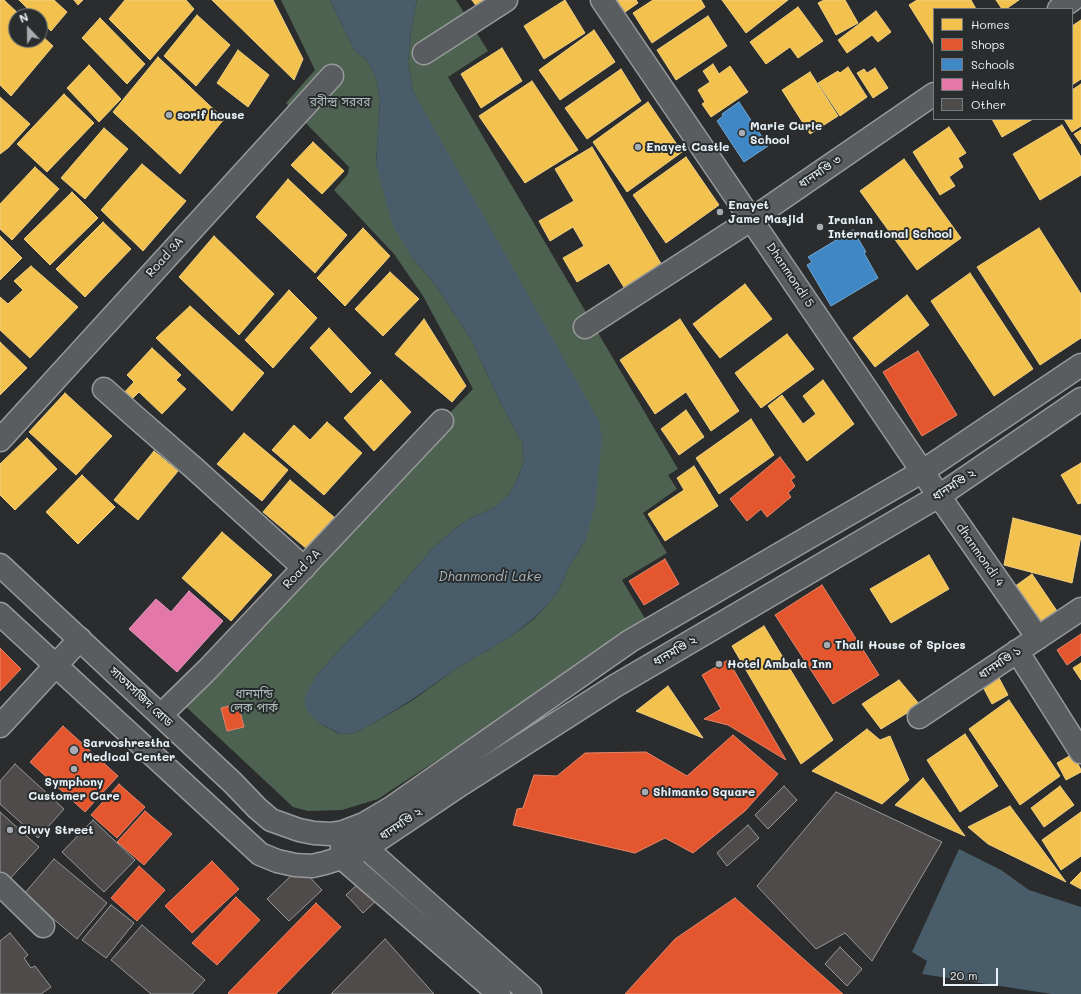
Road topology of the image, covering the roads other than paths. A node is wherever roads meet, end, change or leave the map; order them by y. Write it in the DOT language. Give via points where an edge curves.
graph roads {
  1 [pos="506,0"];
  2 [pos="602,0"];
  3 [pos="1072,0"];
  4 [pos="1060,8"];
  5 [pos="424,53"];
  6 [pos="332,76"];
  7 [pos="933,95"];
  8 [pos="752,219"];
  9 [pos="585,327"];
  10 [pos="1081,364"];
  11 [pos="104,389"];
  12 [pos="1081,399"];
  13 [pos="442,421"];
  14 [pos="0,440"];
  15 [pos="923,472"];
  16 [pos="939,496"];
  17 [pos="0,565"];
  18 [pos="304,568"];
  19 [pos="1081,609"];
  20 [pos="0,614"];
  21 [pos="1038,638"];
  22 [pos="80,640"];
  23 [pos="1017,651"];
  24 [pos="56,666"];
  25 [pos="161,715"];
  26 [pos="919,717"];
  27 [pos="0,726"];
  28 [pos="1081,752"];
  29 [pos="284,825"];
  30 [pos="343,832"];
  31 [pos="366,848"];
  32 [pos="342,858"];
  33 [pos="0,884"];
  34 [pos="43,926"];
  35 [pos="499,994"];
  36 [pos="530,994"];
  1 -- 5 [label="street"];
  2 -- 8 [label="street, Dhanmondi 5"];
  3 -- 4 [label="street"];
  6 -- 14 [label="street, Road 3A"];
  7 -- 8 [label="street, ধানমণ্ডি ৩"];
  8 -- 9 [label="street, ধানমণ্ডি ৩"];
  8 -- 15 [label="street, Dhanmondi 5"];
  10 -- 15 [label="street, ধানমণ্ডি ২"];
  11 -- 18 [label="street"];
  12 -- 16 [label="street, ধানমণ্ডি ২"];
  13 -- 18 [label="street, Road 2A"];
  15 -- 16 [label="street, dhanmondi 4"];
  15 -- 30 [label="street, ধানমণ্ডি ২" via="630,641 391,808 364,824"];
  16 -- 21 [label="street, dhanmondi 4"];
  16 -- 31 [label="street, ধানমণ্ডি ২" via="615,686 460,784"];
  17 -- 22 [label="street, সাতমসজিদ রোড"];
  18 -- 25 [label="street, Road 2A"];
  19 -- 21 [label="street, ধানমণ্ডি ১"];
  20 -- 24 [label="street"];
  21 -- 23 [label="street, ধানমণ্ডি ১"];
  22 -- 24 [label="street"];
  22 -- 25 [label="street, সাতমসজিদ রোড"];
  23 -- 26 [label="street, ধানমণ্ডি ১"];
  23 -- 28 [label="street"];
  24 -- 27 [label="street"];
  24 -- 32 [label="street, ধানমণ্ডি ২" via="260,854 277,861 312,866"];
  25 -- 29 [label="street, সাতমসজিদ রোড" via="257,808 271,820"];
  29 -- 30 [label="street, ধানমণ্ডি ২" via="314,833"];
  30 -- 31 [label="street"];
  30 -- 32 [label="street"];
  31 -- 32 [label="street, ধানমণ্ডি ২"];
  31 -- 36 [label="street"];
  32 -- 35 [label="street"];
  33 -- 34 [label="street"];
}
